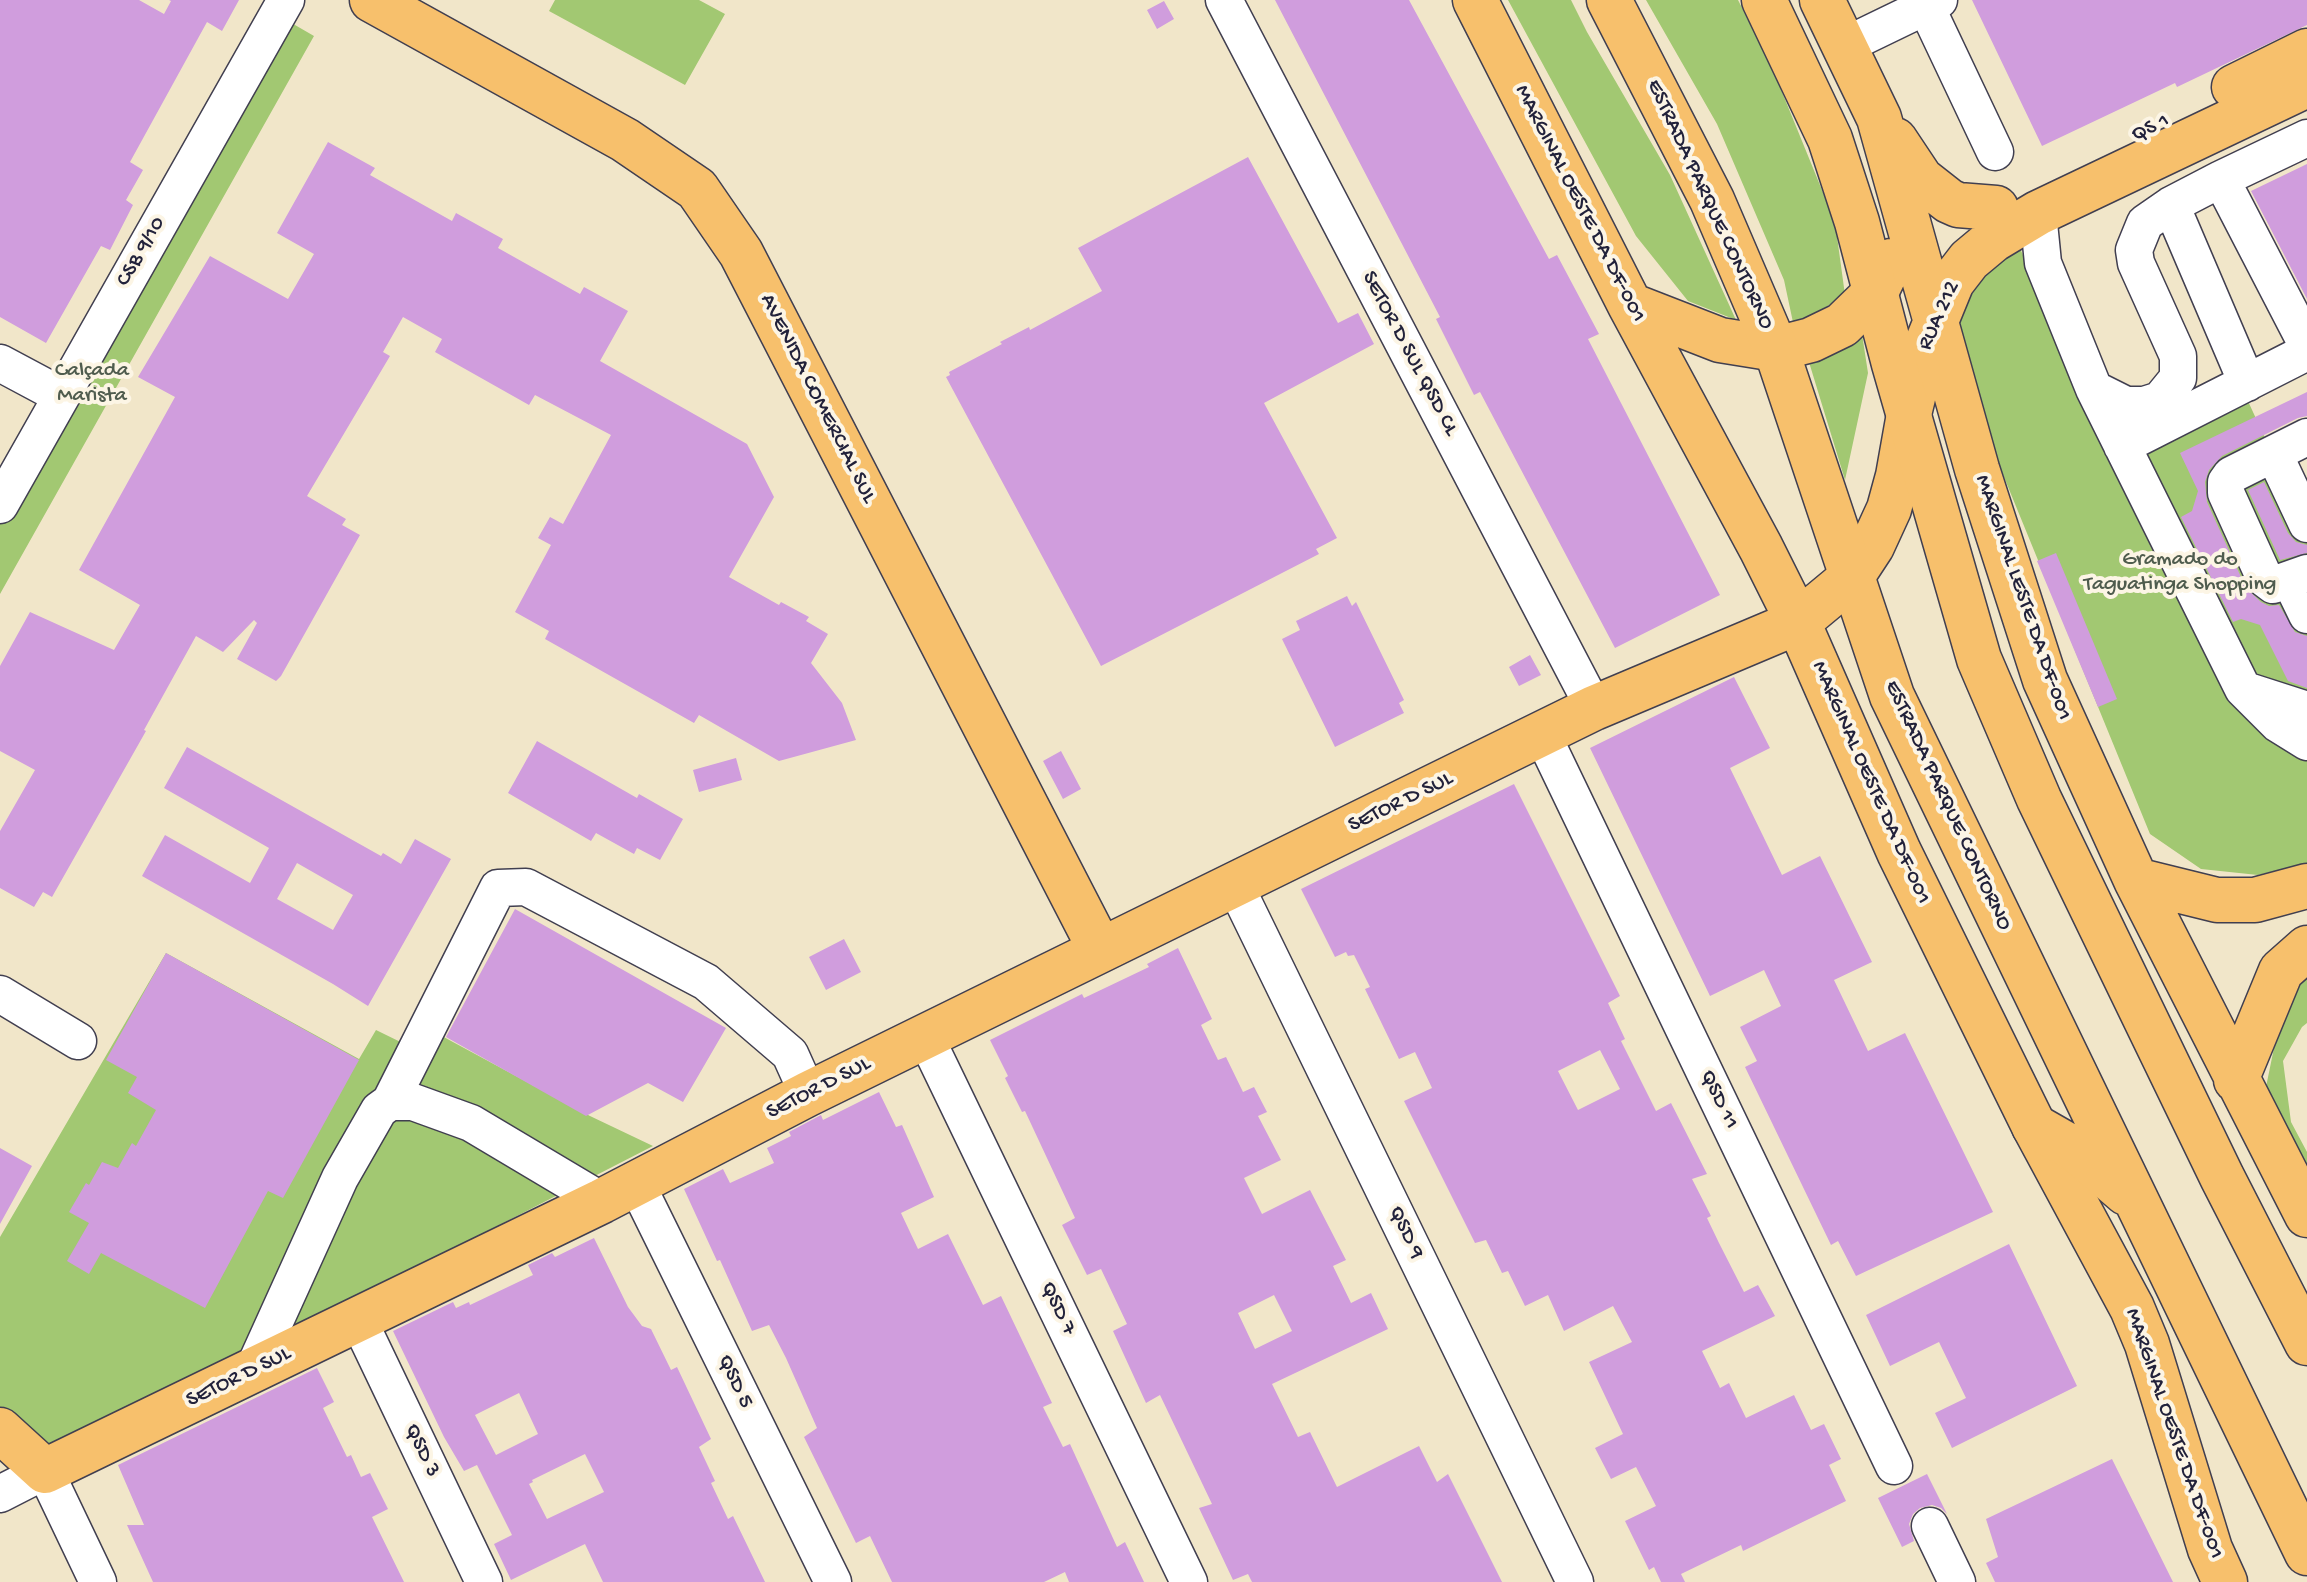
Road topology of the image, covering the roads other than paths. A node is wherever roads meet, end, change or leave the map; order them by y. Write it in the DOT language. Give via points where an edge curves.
graph roads {
  1 [pos="286,0"];
  2 [pos="372,0"];
  3 [pos="1224,0"];
  4 [pos="1475,0"];
  5 [pos="1609,0"];
  6 [pos="1764,0"];
  7 [pos="1822,0"];
  8 [pos="1929,2"];
  9 [pos="1844,46"];
  10 [pos="2307,51"];
  11 [pos="2307,85"];
  12 [pos="1879,118"];
  13 [pos="2307,138"];
  14 [pos="1995,152"];
  15 [pos="2221,179"];
  16 [pos="2171,205"];
  17 [pos="1996,208"];
  18 [pos="2038,213"];
  19 [pos="1909,222"];
  20 [pos="1876,292"];
  21 [pos="1930,304"];
  22 [pos="1630,305"];
  23 [pos="2307,345"];
  24 [pos="1776,349"];
  25 [pos="2307,352"];
  26 [pos="0,363"];
  27 [pos="1894,364"];
  28 [pos="2247,383"];
  29 [pos="2094,389"];
  30 [pos="60,395"];
  31 [pos="1909,414"];
  32 [pos="2307,437"];
  33 [pos="2122,446"];
  34 [pos="2274,454"];
  35 [pos="0,505"];
  36 [pos="2307,524"];
  37 [pos="1845,561"];
  38 [pos="2298,577"];
  39 [pos="1791,608"];
  40 [pos="2307,615"];
  41 [pos="2243,689"];
  42 [pos="1594,708"];
  43 [pos="2307,710"];
  44 [pos="1542,734"];
  45 [pos="2307,742"];
  46 [pos="2136,880"];
  47 [pos="1235,885"];
  48 [pos="2307,886"];
  49 [pos="2307,948"];
  50 [pos="1100,949"];
  51 [pos="0,994"];
  52 [pos="925,1036"];
  53 [pos="78,1041"];
  54 [pos="2236,1080"];
  55 [pos="808,1094"];
  56 [pos="390,1102"];
  57 [pos="2034,1126"];
  58 [pos="619,1192"];
  59 [pos="2141,1206"];
  60 [pos="2307,1215"];
  61 [pos="359,1321"];
  62 [pos="2307,1343"];
  63 [pos="252,1372"];
  64 [pos="0,1430"];
  65 [pos="1894,1466"];
  66 [pos="45,1471"];
  67 [pos="0,1494"];
  68 [pos="1930,1526"];
  69 [pos="2307,1553"];
  70 [pos="98,1582"];
  71 [pos="484,1582"];
  72 [pos="833,1582"];
  73 [pos="1189,1582"];
  74 [pos="1575,1582"];
  75 [pos="1957,1582"];
  76 [pos="2225,1582"];
  1 -- 30 [label="street, CSB 9/10"];
  2 -- 50 [label="main road, AVENIDA COMERCIAL SUL" via="625,140 697,189 741,253"];
  3 -- 42 [label="street, SETOR D SUL QSD CL"];
  4 -- 22 [label="main road, MARGINAL OESTE DA DF-001"];
  5 -- 24 [label="main road, ESTRADA PARQUE CONTORNO" via="1712,200"];
  6 -- 20 [label="main road" via="1830,139"];
  7 -- 9 [label="main road, MARGINAL LESTE DA DF-001"];
  8 -- 9 [label="street"];
  8 -- 14 [label="street"];
  9 -- 12 [label="main road, MARGINAL LESTE DA DF-001"];
  10 -- 17 [label="main road, QS 1"];
  11 -- 18 [label="main road, RUA 212"];
  12 -- 17 [label="main road" via="1933,189 1958,205"];
  12 -- 19 [label="main road, MARGINAL LESTE DA DF-001"];
  13 -- 15 [label="street"];
  15 -- 16 [label="street"];
  15 -- 23 [label="street"];
  16 -- 28 [label="street"];
  16 -- 29 [label="street" via="2145,223 2134,250 2178,356 2178,378 2160,400 2144,405 2126,405"];
  17 -- 21 [label="main road, RUA 212" via="1946,257"];
  18 -- 21 [label="main road, RUA 212" via="1969,260"];
  18 -- 29 [label="street" via="2043,263"];
  19 -- 20 [label="main road"];
  19 -- 21 [label="main road, MARGINAL LESTE DA DF-001"];
  20 -- 24 [label="main road" via="1842,325"];
  20 -- 27 [label="main road"];
  21 -- 27 [label="main road, RUA 212" via="1911,311"];
  21 -- 31 [label="main road, RUA 212"];
  21 -- 46 [label="main road, MARGINAL LESTE DA DF-001" via="2045,680"];
  22 -- 24 [label="main road" via="1720,340"];
  22 -- 39 [label="main road, MARGINAL OESTE DA DF-001"];
  24 -- 37 [label="main road, ESTRADA PARQUE CONTORNO"];
  25 -- 28 [label="street"];
  26 -- 30 [label="street"];
  27 -- 31 [label="main road"];
  27 -- 37 [label="main road, RUA 212" via="1882,433"];
  28 -- 33 [label="street"];
  29 -- 33 [label="street"];
  30 -- 35 [label="street, CSB 9/10"];
  31 -- 37 [label="main road, RUA 212" via="1889,509 1872,546"];
  31 -- 62 [label="main road" via="1979,659 2039,799"];
  32 -- 34 [label="street"];
  33 -- 41 [label="street"];
  34 -- 36 [label="street"];
  34 -- 38 [label="street" via="2231,475 2226,493 2265,579 2273,585"];
  37 -- 39 [label="main road, RUA 212" via="1817,569"];
  37 -- 59 [label="main road, ESTRADA PARQUE CONTORNO" via="1892,696"];
  38 -- 40 [label="street"];
  39 -- 42 [label="main road, SETOR D SUL"];
  39 -- 57 [label="main road, MARGINAL OESTE DA DF-001" via="1899,852"];
  41 -- 43 [label="street"];
  41 -- 45 [label="street" via="2278,724"];
  42 -- 44 [label="main road, SETOR D SUL"];
  44 -- 47 [label="main road, SETOR D SUL"];
  44 -- 65 [label="street, QSD 11"];
  46 -- 48 [label="main road" via="2217,900 2255,900"];
  46 -- 54 [label="main road, MARGINAL LESTE DA DF-001"];
  47 -- 50 [label="main road, SETOR D SUL"];
  47 -- 74 [label="street, QSD 9"];
  49 -- 54 [label="main road" via="2281,971"];
  50 -- 52 [label="main road, SETOR D SUL"];
  51 -- 53 [label="street"];
  52 -- 55 [label="main road, SETOR D SUL"];
  52 -- 73 [label="street, QSD 7"];
  54 -- 60 [label="main road, MARGINAL LESTE DA DF-001"];
  55 -- 56 [label="street" via="790,1054 706,982 526,887 498,888"];
  55 -- 58 [label="main road, SETOR D SUL"];
  56 -- 58 [label="street" via="413,1102 471,1123"];
  56 -- 63 [label="street" via="379,1110 340,1178"];
  57 -- 59 [label="main road" via="2076,1150"];
  57 -- 76 [label="main road, MARGINAL OESTE DA DF-001" via="2132,1308"];
  58 -- 61 [label="main road, SETOR D SUL"];
  58 -- 72 [label="street, QSD 5"];
  59 -- 69 [label="main road, ESTRADA PARQUE CONTORNO"];
  61 -- 63 [label="main road, SETOR D SUL"];
  61 -- 71 [label="street, QSD 3"];
  63 -- 66 [label="main road, SETOR D SUL"];
  64 -- 66 [label="main road"];
  66 -- 67 [label="street"];
  66 -- 70 [label="street"];
  68 -- 75 [label="street"];
}
